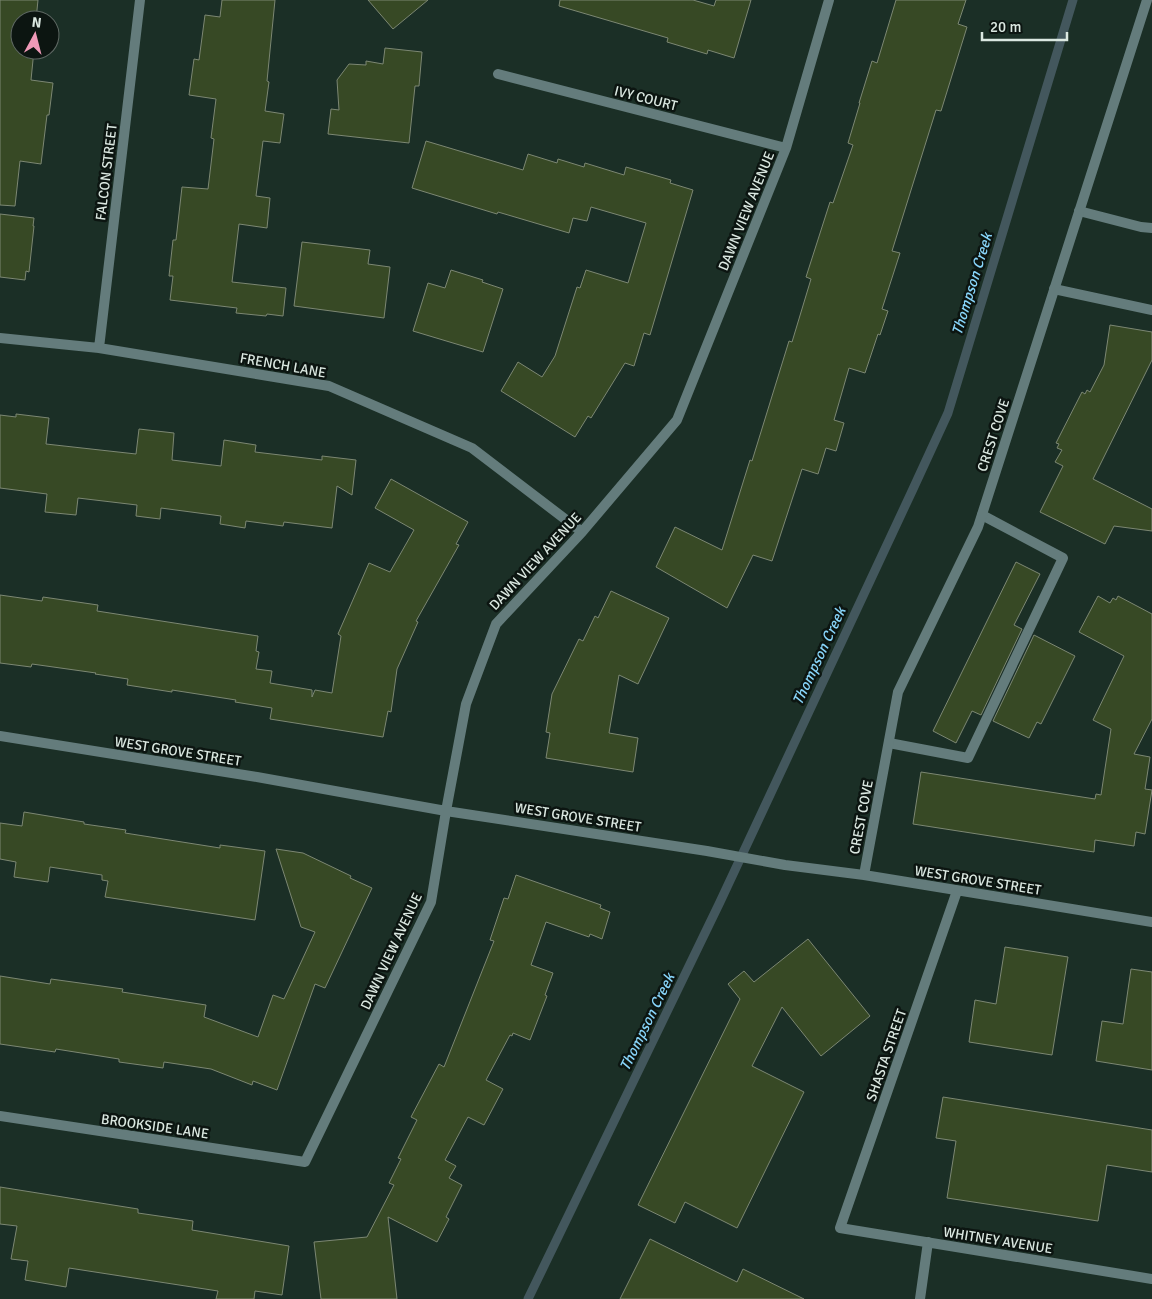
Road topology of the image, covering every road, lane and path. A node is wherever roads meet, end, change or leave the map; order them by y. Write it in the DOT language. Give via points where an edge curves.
graph roads {
  1 [pos="140,0"];
  2 [pos="829,0"];
  3 [pos="1148,0"];
  4 [pos="498,74"];
  5 [pos="786,148"];
  6 [pos="1080,211"];
  7 [pos="1152,228"];
  8 [pos="1054,289"];
  9 [pos="1152,310"];
  10 [pos="0,338"];
  11 [pos="99,348"];
  12 [pos="982,515"];
  13 [pos="582,532"];
  14 [pos="0,736"];
  15 [pos="889,743"];
  16 [pos="446,811"];
  17 [pos="864,875"];
  18 [pos="958,890"];
  19 [pos="1152,922"];
  20 [pos="0,1116"];
  21 [pos="305,1162"];
  22 [pos="840,1228"];
  23 [pos="928,1242"];
  24 [pos="1152,1279"];
  25 [pos="920,1299"];
  1 -- 11 [label="street, FALCON STREET"];
  2 -- 5 [label="street, DAWN VIEW AVENUE"];
  3 -- 6 [label="street, CREST COVE"];
  4 -- 5 [label="street, IVY COURT"];
  5 -- 13 [label="street, DAWN VIEW AVENUE" via="677,420"];
  6 -- 7 [label="street"];
  6 -- 8 [label="street, CREST COVE"];
  8 -- 9 [label="street"];
  8 -- 12 [label="street, CREST COVE"];
  10 -- 11 [label="street, FRENCH LANE"];
  11 -- 13 [label="street, FRENCH LANE" via="329,386 472,448"];
  12 -- 15 [label="street, CREST COVE" via="898,692"];
  12 -- 15 [label="street" via="1064,558 968,758"];
  13 -- 16 [label="street, DAWN VIEW AVENUE" via="496,624 466,704"];
  14 -- 16 [label="street, WEST GROVE STREET"];
  15 -- 17 [label="street, CREST COVE"];
  16 -- 17 [label="street, WEST GROVE STREET"];
  16 -- 21 [label="street, DAWN VIEW AVENUE" via="431,902"];
  17 -- 18 [label="street, WEST GROVE STREET"];
  18 -- 19 [label="street, WEST GROVE STREET"];
  18 -- 22 [label="street, SHASTA STREET"];
  20 -- 21 [label="street, BROOKSIDE LANE"];
  22 -- 23 [label="street, WHITNEY AVENUE"];
  23 -- 24 [label="street, WHITNEY AVENUE"];
  23 -- 25 [label="street"];
}
